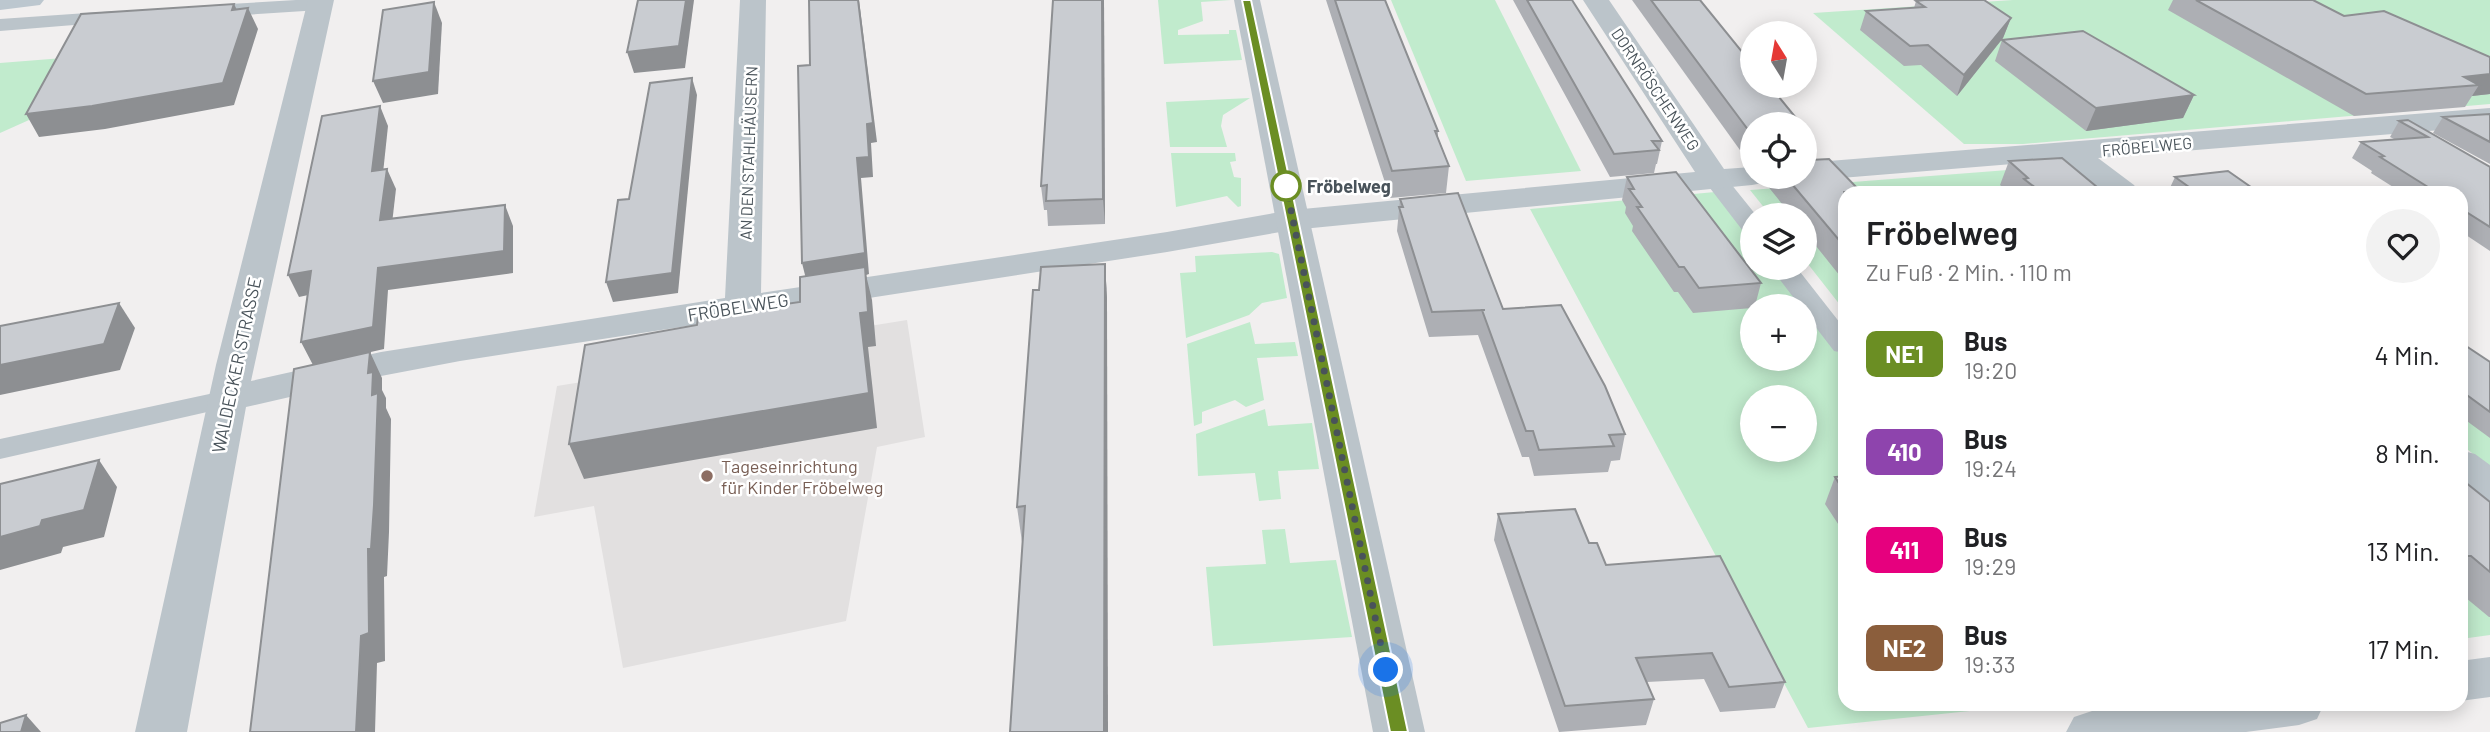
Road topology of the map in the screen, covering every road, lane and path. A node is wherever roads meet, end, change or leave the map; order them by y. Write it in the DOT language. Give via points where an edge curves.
graph roads {
  1 [pos="31,0"];
  2 [pos="753,0"];
  3 [pos="1247,0"];
  4 [pos="1596,0"];
  5 [pos="0,2"];
  6 [pos="321,2"];
  7 [pos="189,13"];
  8 [pos="138,16"];
  9 [pos="0,25"];
  10 [pos="2490,117"];
  11 [pos="2400,124"];
  12 [pos="2434,144"];
  13 [pos="2073,153"];
  14 [pos="1817,171"];
  15 [pos="1740,177"];
  16 [pos="1715,179"];
  17 [pos="2115,186"];
  18 [pos="1740,211"];
  19 [pos="1292,220"];
  20 [pos="1793,280"];
  21 [pos="743,306"];
  22 [pos="1838,337"];
  23 [pos="228,399"];
  24 [pos="0,449"];
  25 [pos="2468,470"];
  26 [pos="2490,487"];
  27 [pos="2490,677"];
  28 [pos="2468,680"];
  29 [pos="2232,711"];
  30 [pos="2145,720"];
  31 [pos="161,732"];
  32 [pos="1399,732"];
  33 [pos="2092,732"];
  1 -- 5 [label="main road"];
  2 -- 21 [label="street, AN DEN STAHLHÄUSERN"];
  3 -- 19 [label="street"];
  4 -- 16 [label="street, DORNRÖSCHENWEG"];
  6 -- 7 [label="lane"];
  6 -- 23 [label="street, WALDECKER STRASSE"];
  8 -- 9 [label="lane"];
  10 -- 11 [label="street, FRÖBELWEG"];
  11 -- 12 [label="lane"];
  11 -- 13 [label="street, FRÖBELWEG"];
  13 -- 14 [label="street, FRÖBELWEG"];
  13 -- 17 [label="street"];
  15 -- 16 [label="street, FRÖBELWEG"];
  16 -- 18 [label="lane"];
  16 -- 19 [label="street, FRÖBELWEG"];
  19 -- 21 [label="street, FRÖBELWEG"];
  19 -- 32 [label="street"];
  20 -- 22 [label="lane"];
  21 -- 23 [label="street, FRÖBELWEG" via="381,365"];
  23 -- 24 [label="lane"];
  23 -- 31 [label="street, WALDECKER STRASSE"];
  25 -- 26 [label="street"];
  27 -- 28 [label="street"];
  29 -- 30 [label="street"];
  30 -- 33 [label="street"];
}
